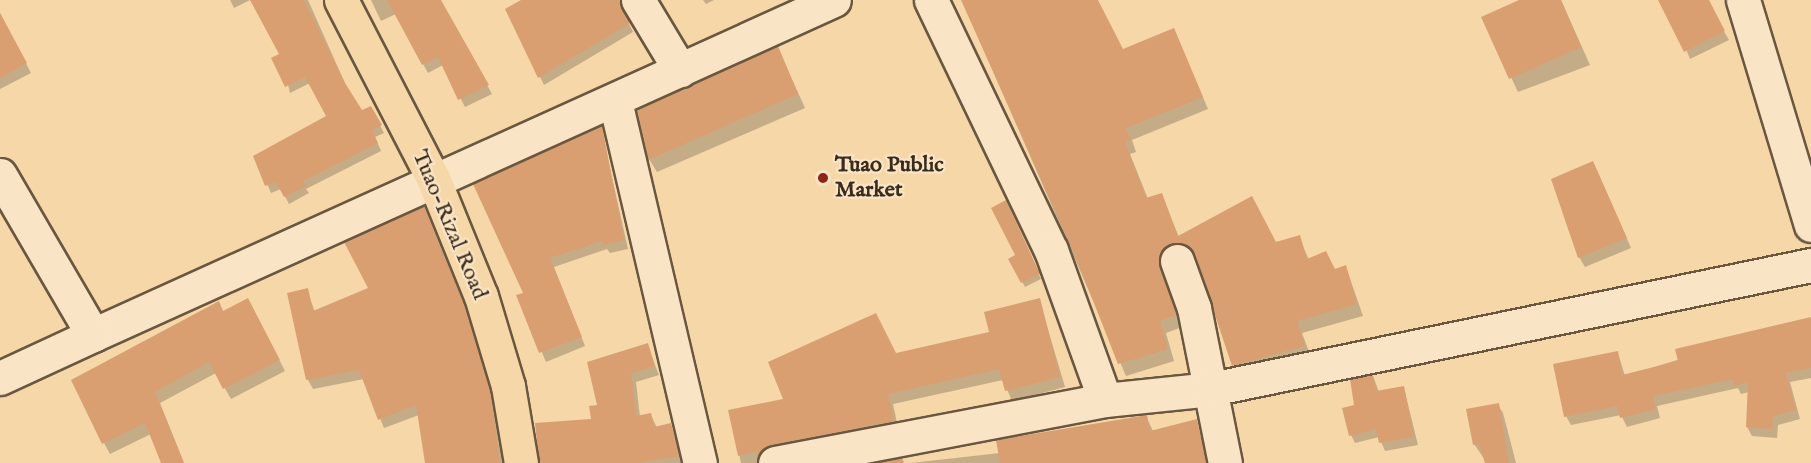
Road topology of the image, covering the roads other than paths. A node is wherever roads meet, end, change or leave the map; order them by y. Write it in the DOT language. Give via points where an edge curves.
graph roads {
  1 [pos="341,0"];
  2 [pos="638,0"];
  3 [pos="834,0"];
  4 [pos="931,0"];
  5 [pos="1743,0"];
  6 [pos="680,70"];
  7 [pos="615,101"];
  8 [pos="0,175"];
  9 [pos="433,178"];
  10 [pos="1809,210"];
  11 [pos="1178,261"];
  12 [pos="1811,265"];
  13 [pos="93,335"];
  14 [pos="0,378"];
  15 [pos="1211,389"];
  16 [pos="1106,400"];
  17 [pos="521,463"];
  18 [pos="700,463"];
  19 [pos="775,463"];
  20 [pos="1225,463"];
  1 -- 9 [label="main road, Tuao-Rizal Road"];
  2 -- 6 [label="street"];
  3 -- 6 [label="street"];
  4 -- 16 [label="street" via="1051,250"];
  5 -- 10 [label="street"];
  6 -- 7 [label="street"];
  7 -- 9 [label="street"];
  7 -- 18 [label="street"];
  8 -- 13 [label="street"];
  9 -- 13 [label="street"];
  9 -- 17 [label="main road, Tuao-Rizal Road" via="481,296 508,386"];
  11 -- 15 [label="street"];
  12 -- 15 [label="street"];
  13 -- 14 [label="street"];
  15 -- 16 [label="street"];
  15 -- 20 [label="street"];
  16 -- 19 [label="street"];
}
